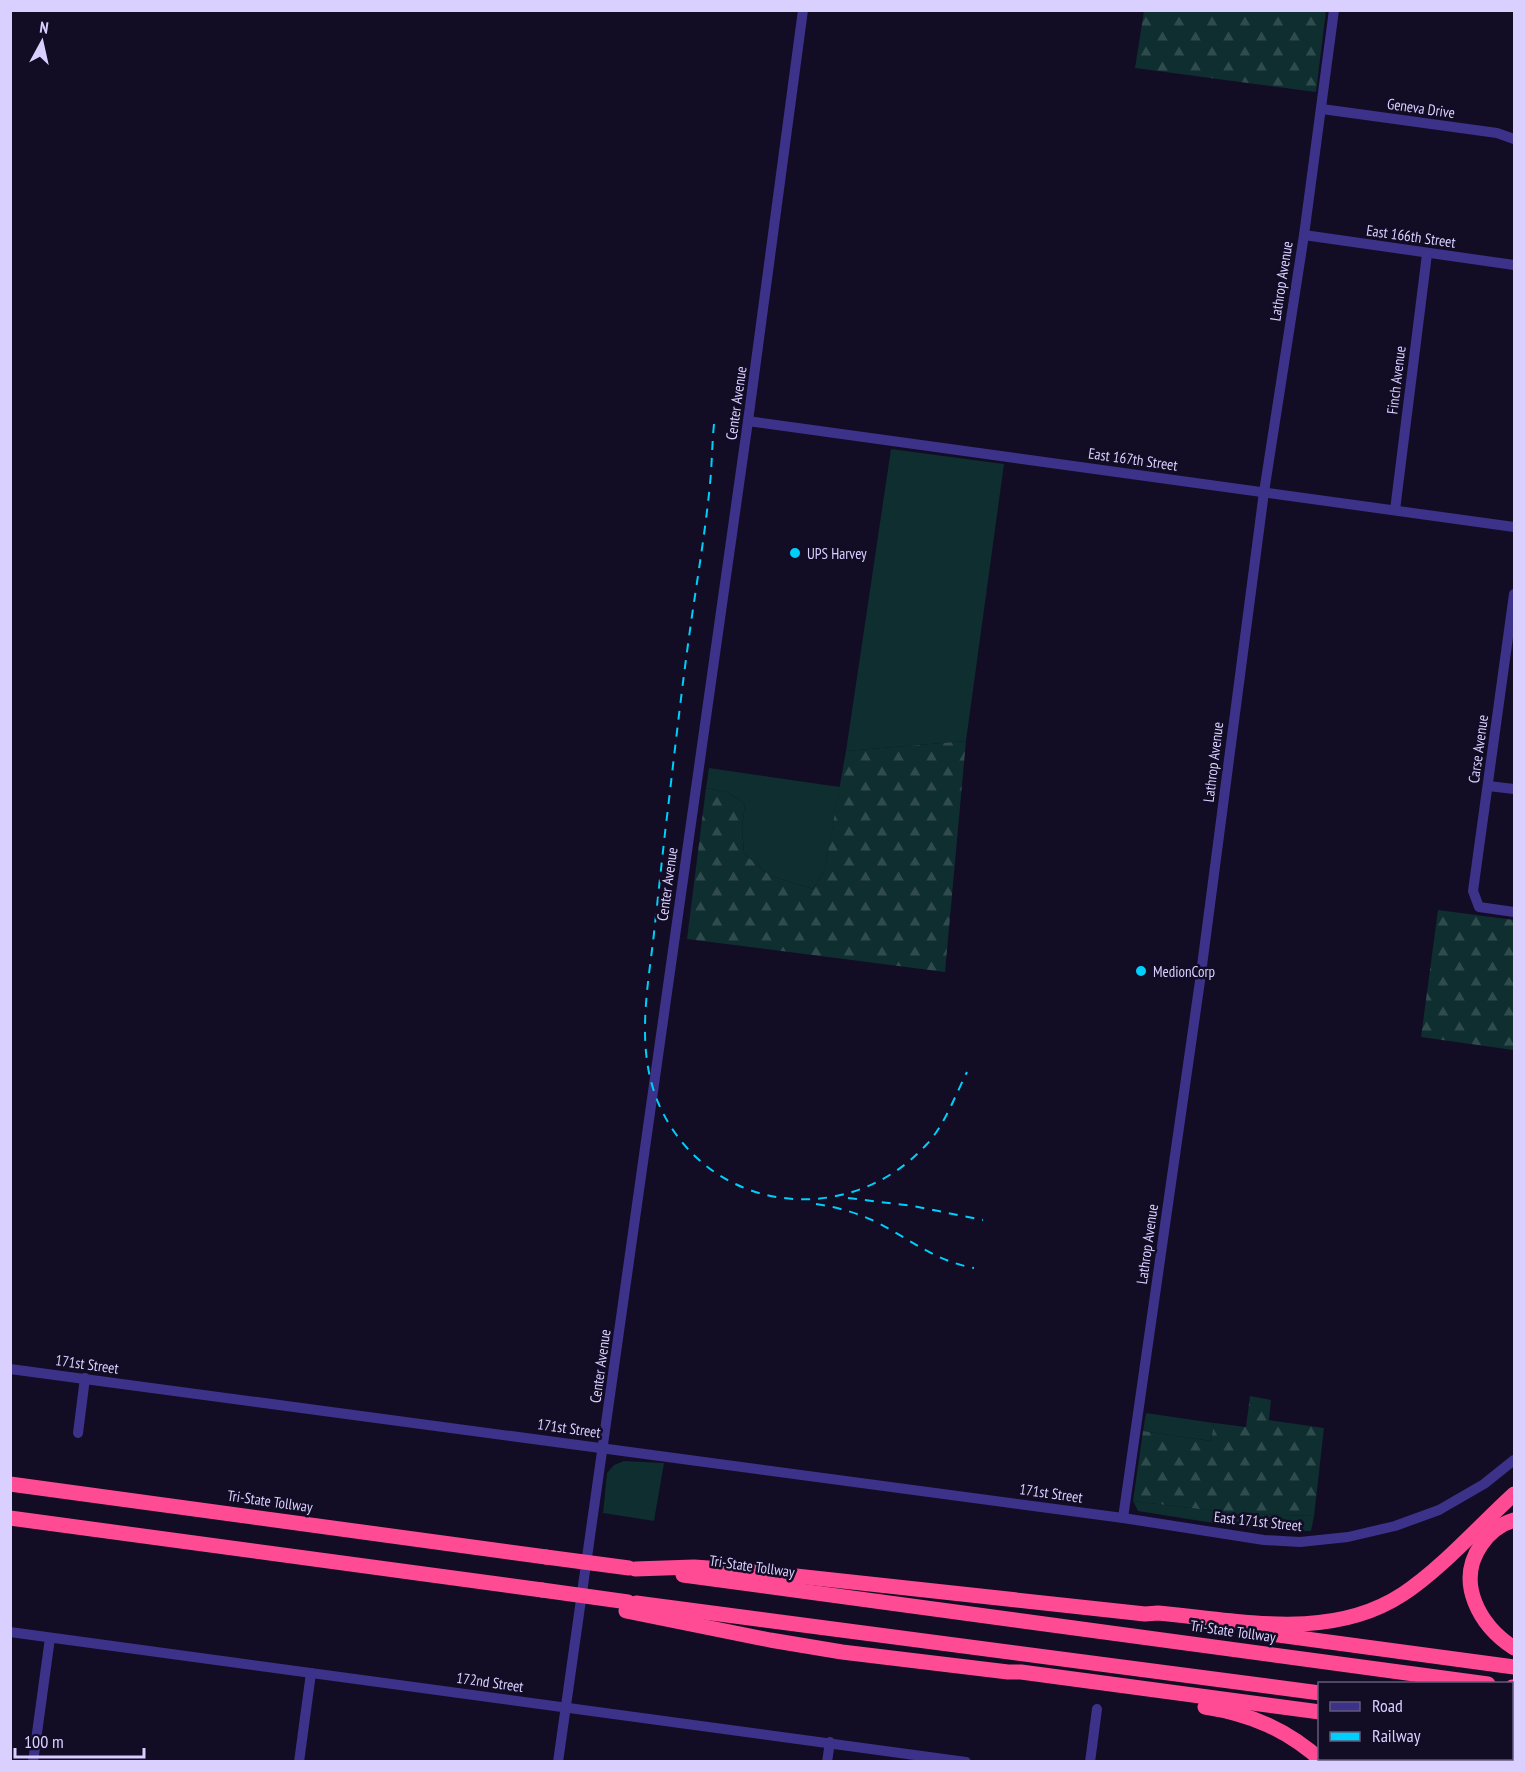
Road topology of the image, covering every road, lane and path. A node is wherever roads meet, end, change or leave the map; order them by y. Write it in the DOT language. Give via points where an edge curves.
graph roads {
  1 [pos="803,10"];
  2 [pos="1334,10"];
  3 [pos="1322,109"];
  4 [pos="1515,139"];
  5 [pos="1304,236"];
  6 [pos="1427,254"];
  7 [pos="1515,265"];
  8 [pos="748,421"];
  9 [pos="1264,492"];
  10 [pos="1395,510"];
  11 [pos="1515,527"];
  12 [pos="1515,594"];
  13 [pos="1510,656"];
  14 [pos="1488,786"];
  15 [pos="1515,789"];
  16 [pos="1515,912"];
  17 [pos="10,1369"];
  18 [pos="85,1378"];
  19 [pos="78,1433"];
  20 [pos="604,1448"];
  21 [pos="1515,1460"];
  22 [pos="10,1484"];
  23 [pos="1515,1494"];
  24 [pos="10,1518"];
  25 [pos="1124,1518"];
  26 [pos="1515,1520"];
  27 [pos="632,1569"];
  28 [pos="627,1606"];
  29 [pos="1145,1614"];
  30 [pos="10,1632"];
  31 [pos="50,1638"];
  32 [pos="1515,1648"];
  33 [pos="1515,1667"];
  34 [pos="1008,1672"];
  35 [pos="311,1673"];
  36 [pos="1480,1682"];
  37 [pos="1318,1693"];
  38 [pos="565,1707"];
  39 [pos="1097,1709"];
  40 [pos="1318,1712"];
  41 [pos="830,1742"];
  42 [pos="1318,1757"];
  43 [pos="33,1761"];
  44 [pos="299,1761"];
  45 [pos="558,1761"];
  46 [pos="827,1761"];
  47 [pos="966,1761"];
  48 [pos="1090,1761"];
  1 -- 8 [label="street, Center Avenue"];
  2 -- 3 [label="street, Lathrop Avenue"];
  3 -- 4 [label="street, Geneva Drive" via="1497,133"];
  3 -- 5 [label="street, Lathrop Avenue"];
  5 -- 6 [label="street, East 166th Street"];
  5 -- 9 [label="street, Lathrop Avenue"];
  6 -- 7 [label="street, East 166th Street"];
  6 -- 10 [label="street, Finch Avenue"];
  8 -- 9 [label="street, East 167th Street"];
  8 -- 20 [label="street, Center Avenue"];
  9 -- 10 [label="street, East 167th Street"];
  9 -- 25 [label="street, Lathrop Avenue"];
  10 -- 11 [label="street, East 167th Street"];
  12 -- 13 [label="street, Carse Avenue"];
  13 -- 14 [label="street, Carse Avenue"];
  14 -- 15 [label="street"];
  14 -- 16 [label="street, Carse Avenue" via="1473,891 1479,907"];
  17 -- 18 [label="street, 171st Street"];
  18 -- 19 [label="street"];
  18 -- 20 [label="street, 171st Street"];
  20 -- 25 [label="street, 171st Street"];
  20 -- 38 [label="street, Center Avenue"];
  21 -- 25 [label="street, East 171st Street" via="1484,1484 1439,1510 1348,1537 1300,1542 1264,1540"];
  22 -- 27 [label="highway, Tri-State Tollway, bridge"];
  23 -- 29 [label="highway" via="1421,1580 1393,1600 1358,1615 1325,1623 1295,1624"];
  24 -- 28 [label="highway, bridge" via="546,1591"];
  26 -- 32 [label="highway" via="1483,1541 1473,1560 1470,1581 1473,1601 1483,1619"];
  27 -- 29 [label="highway" via="694,1567 751,1571"];
  27 -- 36 [label="highway, Tri-State Tollway"];
  28 -- 34 [label="highway" via="770,1640"];
  28 -- 37 [label="highway"];
  29 -- 33 [label="highway" via="1158,1619"];
  30 -- 31 [label="street, 172nd Street"];
  31 -- 35 [label="street, 172nd Street"];
  31 -- 43 [label="street"];
  34 -- 40 [label="highway"];
  34 -- 42 [label="highway" via="1243,1714 1286,1733"];
  35 -- 38 [label="street, 172nd Street"];
  35 -- 44 [label="street"];
  38 -- 41 [label="street, 172nd Street"];
  38 -- 45 [label="street, Center Avenue"];
  39 -- 48 [label="street"];
  41 -- 46 [label="street"];
  41 -- 47 [label="street, 172nd Street"];
}
